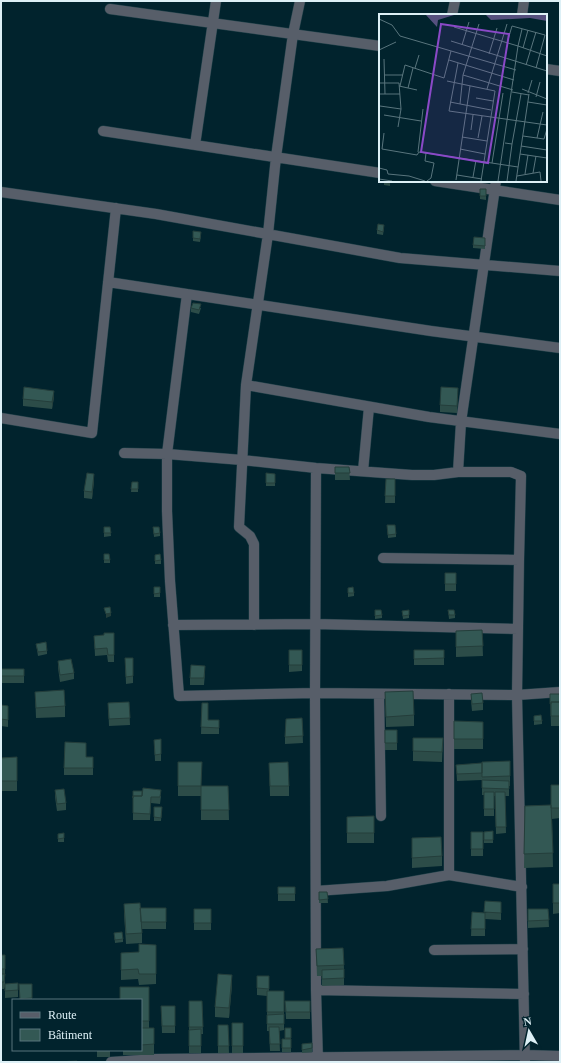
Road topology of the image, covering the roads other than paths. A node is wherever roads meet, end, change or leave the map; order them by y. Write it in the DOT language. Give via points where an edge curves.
graph roads {
  1 [pos="216,1"];
  2 [pos="300,1"];
  3 [pos="455,1"];
  4 [pos="524,1"];
  5 [pos="110,10"];
  6 [pos="452,14"];
  7 [pos="522,14"];
  8 [pos="213,23"];
  9 [pos="294,34"];
  10 [pos="379,46"];
  11 [pos="547,69"];
  12 [pos="560,71"];
  13 [pos="104,131"];
  14 [pos="195,145"];
  15 [pos="276,157"];
  16 [pos="379,173"];
  17 [pos="446,182"];
  18 [pos="495,186"];
  19 [pos="1,192"];
  20 [pos="560,200"];
  21 [pos="116,208"];
  22 [pos="268,234"];
  23 [pos="485,265"];
  24 [pos="560,271"];
  25 [pos="108,282"];
  26 [pos="187,294"];
  27 [pos="258,305"];
  28 [pos="474,336"];
  29 [pos="560,348"];
  30 [pos="246,385"];
  31 [pos="369,407"];
  32 [pos="1,418"];
  33 [pos="462,422"];
  34 [pos="560,434"];
  35 [pos="124,453"];
  36 [pos="167,454"];
  37 [pos="242,460"];
  38 [pos="316,468"];
  39 [pos="363,471"];
  40 [pos="458,472"];
  41 [pos="383,558"];
  42 [pos="519,560"];
  43 [pos="315,624"];
  44 [pos="173,625"];
  45 [pos="254,625"];
  46 [pos="518,629"];
  47 [pos="560,692"];
  48 [pos="315,693"];
  49 [pos="379,694"];
  50 [pos="449,694"];
  51 [pos="517,695"];
  52 [pos="381,816"];
  53 [pos="449,875"];
  54 [pos="522,887"];
  55 [pos="316,891"];
  56 [pos="523,949"];
  57 [pos="434,950"];
  58 [pos="316,990"];
  59 [pos="524,994"];
  60 [pos="560,1056"];
  61 [pos="461,1059"];
  62 [pos="525,1059"];
  63 [pos="318,1060"];
  64 [pos="111,1062"];
  1 -- 8 [label="street"];
  2 -- 9 [label="street"];
  3 -- 6 [label="street"];
  4 -- 7 [label="street"];
  5 -- 8 [label="street"];
  8 -- 9 [label="street"];
  8 -- 14 [label="street"];
  9 -- 10 [label="street"];
  9 -- 15 [label="street"];
  11 -- 12 [label="street"];
  13 -- 14 [label="street"];
  14 -- 15 [label="street"];
  15 -- 16 [label="street"];
  15 -- 22 [label="street"];
  17 -- 18 [label="street"];
  18 -- 20 [label="street"];
  18 -- 23 [label="street"];
  19 -- 21 [label="street"];
  21 -- 22 [label="street"];
  21 -- 25 [label="street"];
  22 -- 23 [label="street" via="400,258"];
  22 -- 27 [label="street"];
  23 -- 24 [label="street"];
  23 -- 28 [label="street"];
  25 -- 26 [label="street"];
  25 -- 32 [label="street" via="92,433"];
  26 -- 27 [label="street"];
  26 -- 36 [label="street"];
  27 -- 28 [label="street"];
  27 -- 30 [label="street"];
  28 -- 29 [label="street"];
  28 -- 33 [label="street"];
  30 -- 31 [label="street"];
  30 -- 37 [label="street"];
  31 -- 33 [label="street"];
  31 -- 39 [label="street"];
  33 -- 34 [label="street"];
  33 -- 40 [label="street"];
  35 -- 36 [label="street"];
  36 -- 37 [label="street"];
  36 -- 44 [label="street"];
  37 -- 38 [label="street"];
  37 -- 45 [label="street" via="239,527 250,536 254,544"];
  38 -- 39 [label="street"];
  38 -- 43 [label="street"];
  39 -- 40 [label="street" via="412,475"];
  40 -- 42 [label="street" via="511,472 521,476"];
  41 -- 42 [label="street"];
  42 -- 46 [label="street"];
  43 -- 45 [label="street"];
  43 -- 46 [label="street"];
  43 -- 48 [label="street"];
  44 -- 45 [label="street"];
  44 -- 48 [label="street" via="179,696"];
  46 -- 51 [label="street"];
  47 -- 51 [label="street"];
  48 -- 49 [label="street"];
  48 -- 55 [label="street"];
  49 -- 50 [label="street"];
  49 -- 52 [label="street"];
  50 -- 51 [label="street"];
  50 -- 53 [label="street"];
  51 -- 54 [label="street"];
  53 -- 54 [label="street"];
  53 -- 55 [label="street" via="387,886"];
  54 -- 56 [label="street"];
  55 -- 58 [label="street"];
  56 -- 57 [label="street"];
  56 -- 59 [label="street"];
  58 -- 59 [label="street"];
  58 -- 63 [label="street"];
  59 -- 62 [label="street"];
  60 -- 62 [label="street"];
  61 -- 62 [label="street"];
  61 -- 63 [label="street"];
  63 -- 64 [label="street" via="156,1059"];
}
